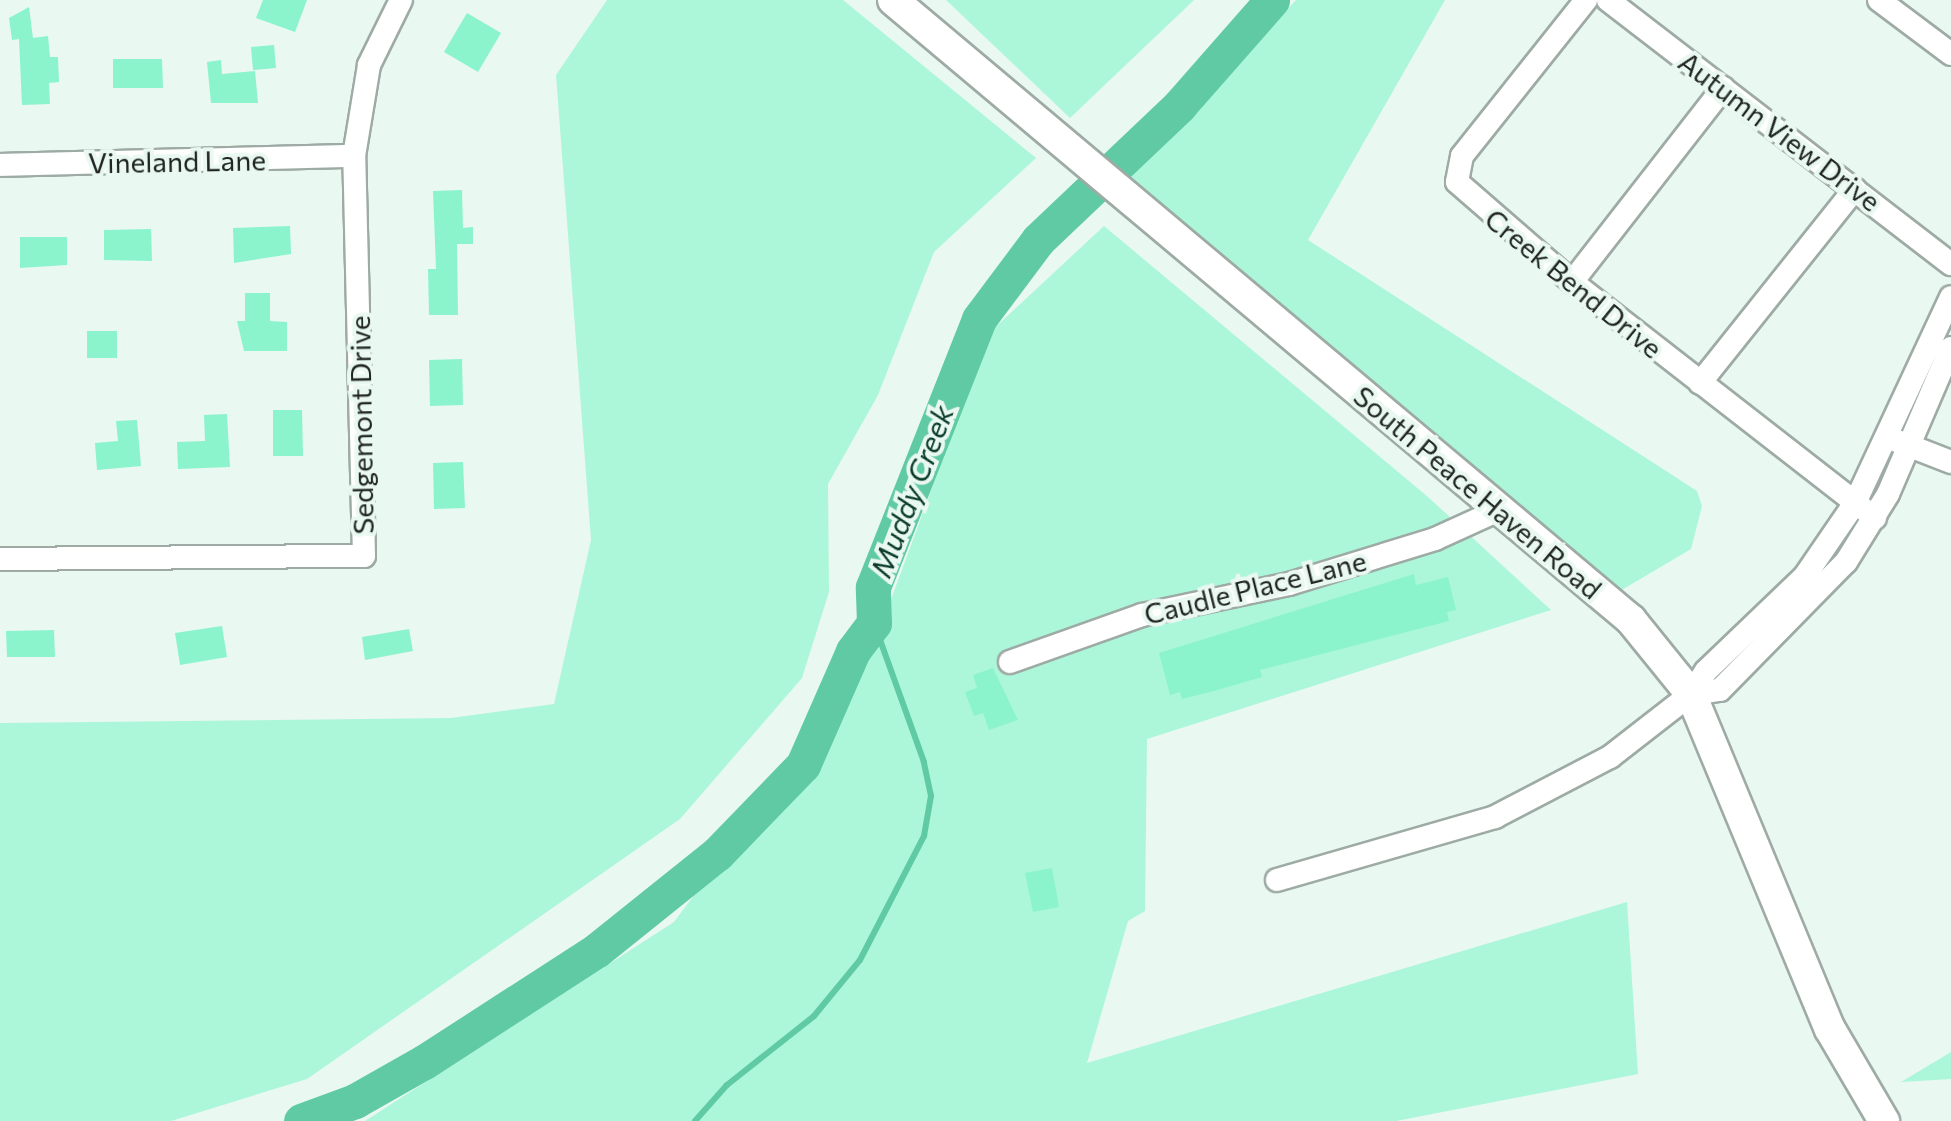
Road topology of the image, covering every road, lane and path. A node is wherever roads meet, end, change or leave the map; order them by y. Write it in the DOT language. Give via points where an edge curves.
graph roads {
  1 [pos="401,0"];
  2 [pos="893,0"];
  3 [pos="1586,0"];
  4 [pos="1608,0"];
  5 [pos="1879,0"];
  6 [pos="1951,54"];
  7 [pos="1723,88"];
  8 [pos="354,156"];
  9 [pos="0,164"];
  10 [pos="1855,189"];
  11 [pos="1951,264"];
  12 [pos="1572,282"];
  13 [pos="1951,297"];
  14 [pos="1951,348"];
  15 [pos="1700,383"];
  16 [pos="1900,442"];
  17 [pos="1951,462"];
  18 [pos="1855,503"];
  19 [pos="1500,510"];
  20 [pos="1875,518"];
  21 [pos="0,559"];
  22 [pos="1010,662"];
  23 [pos="1691,694"];
  24 [pos="1276,880"];
  25 [pos="1884,1121"];
  1 -- 8 [label="street, Sedgemont Drive" via="369,65"];
  2 -- 19 [label="main road, South Peace Haven Road"];
  3 -- 12 [label="street, Creek Bend Drive" via="1455,173 1468,198"];
  4 -- 7 [label="street, Autumn View Drive"];
  5 -- 6 [label="street"];
  7 -- 10 [label="street, Autumn View Drive"];
  7 -- 12 [label="street"];
  8 -- 9 [label="street, Vineland Lane"];
  8 -- 21 [label="street, Sedgemont Drive" via="364,556"];
  10 -- 11 [label="street, Autumn View Drive"];
  10 -- 15 [label="street"];
  12 -- 15 [label="street, Creek Bend Drive"];
  13 -- 16 [label="street"];
  14 -- 16 [label="street"];
  15 -- 18 [label="street, Creek Bend Drive"];
  16 -- 17 [label="street"];
  16 -- 18 [label="street"];
  16 -- 20 [label="street"];
  18 -- 20 [label="street, Creek Bend Drive"];
  18 -- 23 [label="street" via="1805,576 1706,670"];
  19 -- 22 [label="street, Caudle Place Lane" via="1435,539 1290,584 1142,615"];
  19 -- 23 [label="main road, South Peace Haven Road" via="1631,620"];
  20 -- 23 [label="street" via="1846,562 1748,666 1720,690"];
  23 -- 24 [label="street" via="1610,757 1494,817"];
  23 -- 25 [label="main road, South Peace Haven Road" via="1830,1029"];
}
